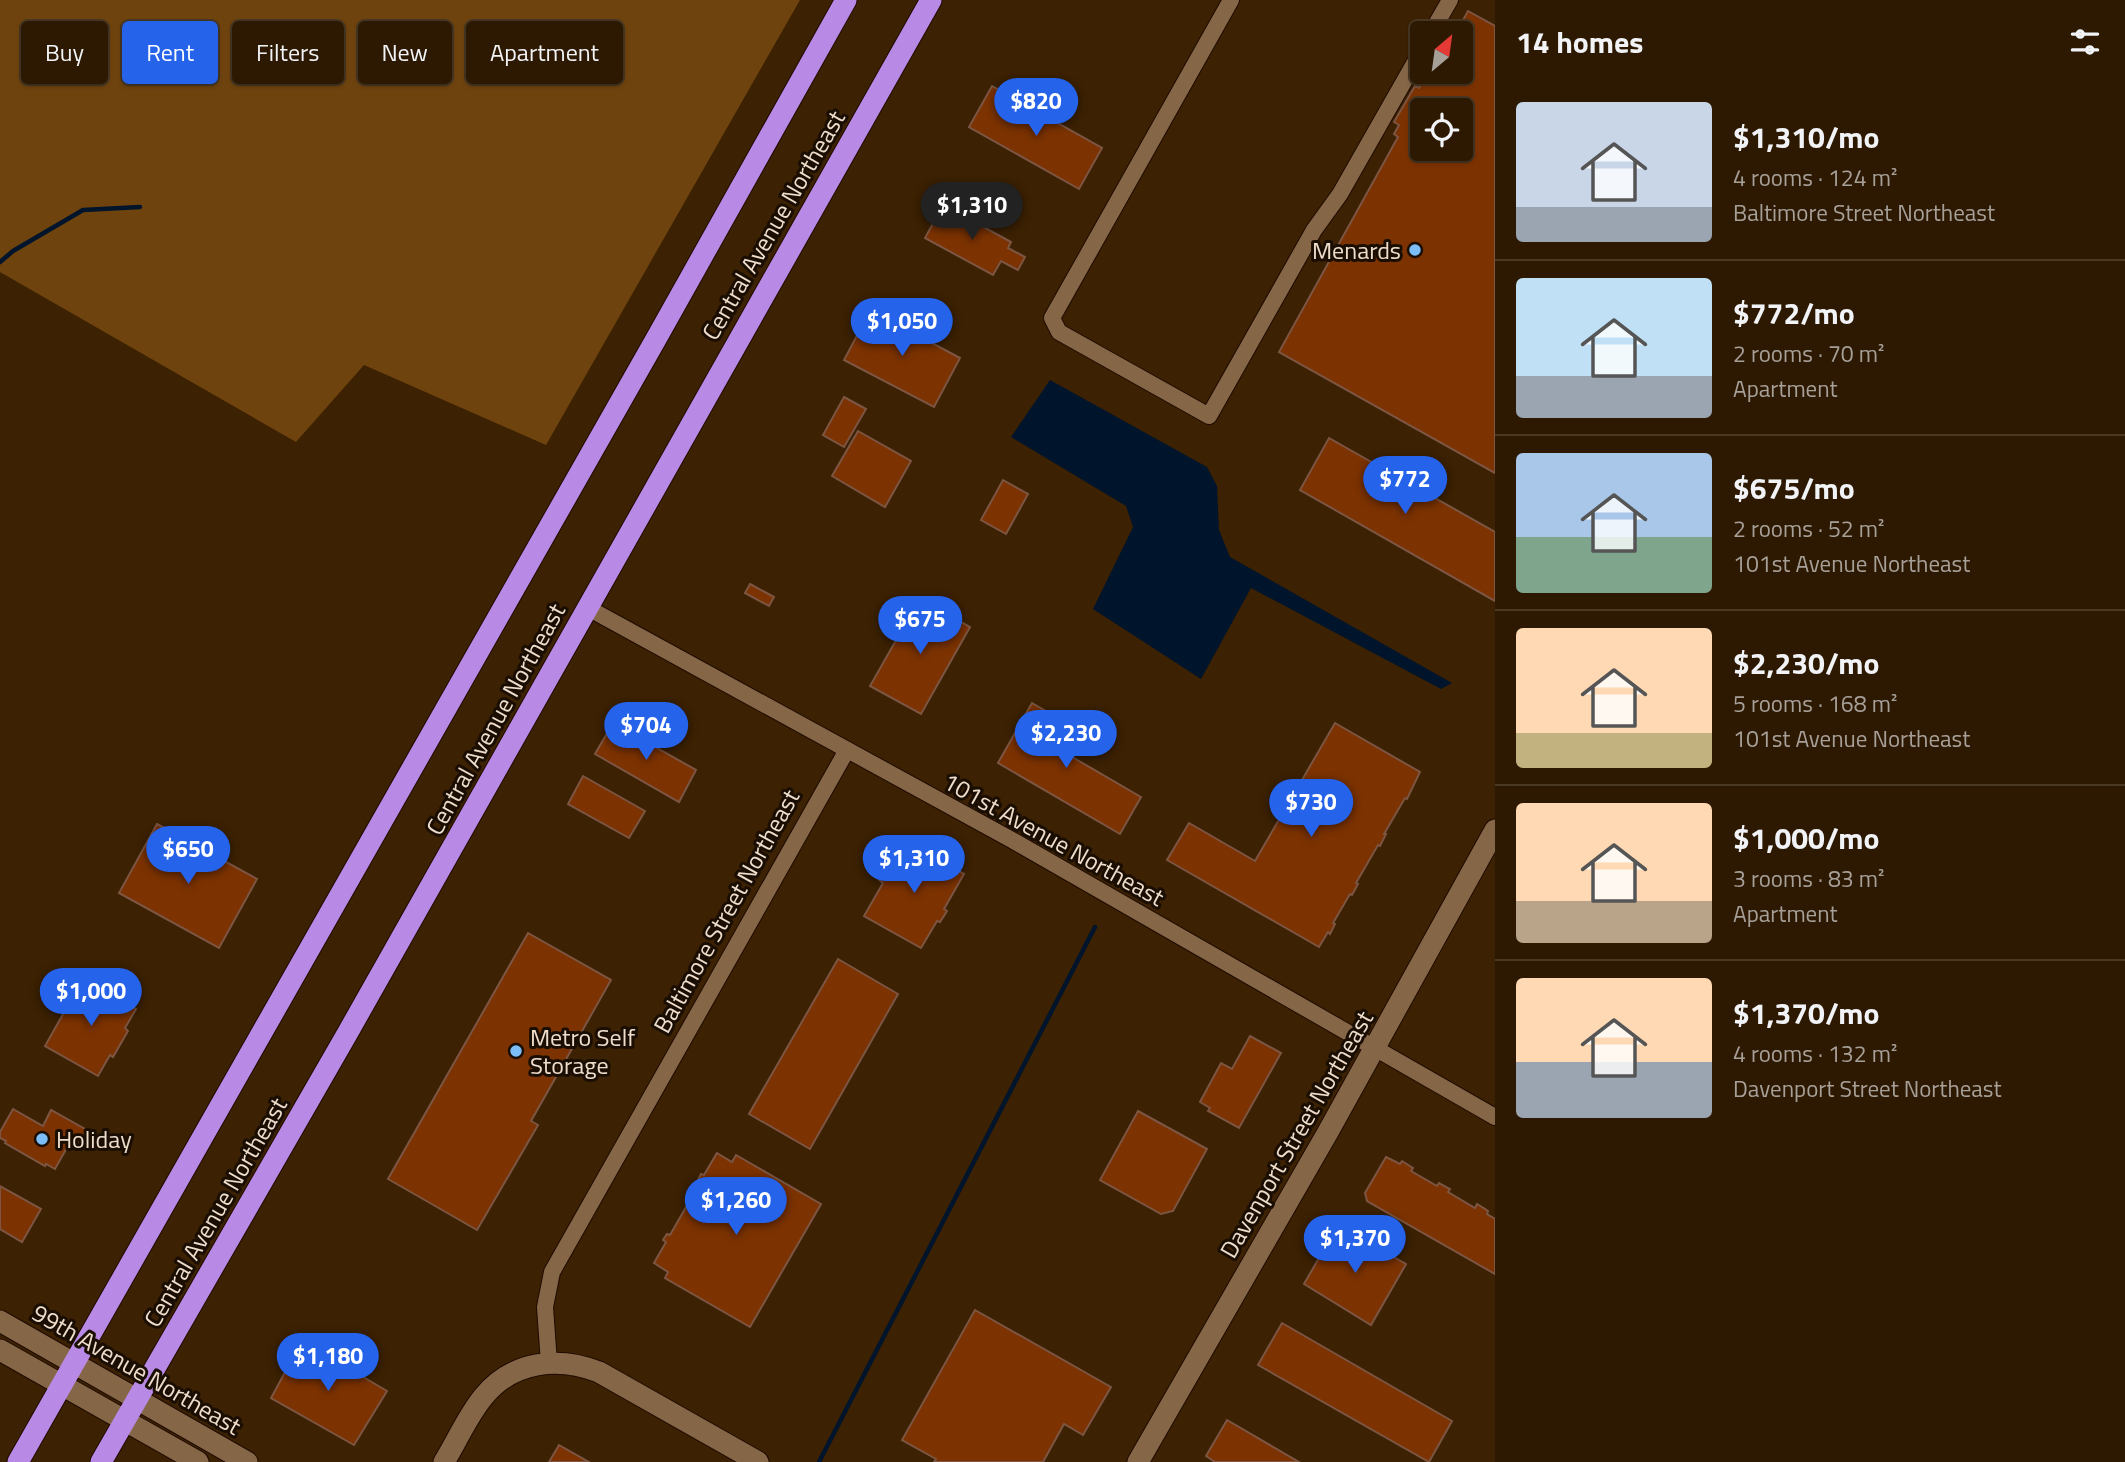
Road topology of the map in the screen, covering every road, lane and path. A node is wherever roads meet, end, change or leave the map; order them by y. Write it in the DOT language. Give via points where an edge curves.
graph roads {
  1 [pos="846,0"];
  2 [pos="931,0"];
  3 [pos="1231,0"];
  4 [pos="1450,0"];
  5 [pos="1438,21"];
  6 [pos="1410,71"];
  7 [pos="588,608"];
  8 [pos="847,750"];
  9 [pos="1495,830"];
  10 [pos="1375,1047"];
  11 [pos="1495,1117"];
  12 [pos="0,1321"];
  13 [pos="0,1350"];
  14 [pos="74,1363"];
  15 [pos="549,1363"];
  16 [pos="61,1385"];
  17 [pos="137,1399"];
  18 [pos="125,1420"];
  19 [pos="456,1441"];
  20 [pos="18,1462"];
  21 [pos="102,1462"];
  22 [pos="198,1462"];
  23 [pos="247,1462"];
  24 [pos="431,1462"];
  25 [pos="446,1462"];
  26 [pos="758,1462"];
  27 [pos="1138,1462"];
  1 -- 14 [label="highway, Central Avenue Northeast"];
  2 -- 7 [label="highway, Central Avenue Northeast"];
  3 -- 6 [label="street" via="1052,317 1059,332 1209,416"];
  4 -- 5 [label="street"];
  7 -- 8 [label="street, 101st Avenue Northeast"];
  7 -- 17 [label="highway, Central Avenue Northeast"];
  8 -- 10 [label="street, 101st Avenue Northeast"];
  8 -- 15 [label="street, Baltimore Street Northeast" via="552,1272 545,1307"];
  9 -- 10 [label="street, Davenport Street Northeast"];
  10 -- 11 [label="street, 101st Avenue Northeast"];
  10 -- 27 [label="street, Davenport Street Northeast"];
  12 -- 14 [label="street, 99th Avenue Northeast"];
  13 -- 16 [label="street, 99th Avenue Northeast"];
  14 -- 16 [label="highway, Central Avenue Northeast"];
  14 -- 17 [label="street, 99th Avenue Northeast"];
  15 -- 19 [label="street" via="512,1373 496,1384"];
  15 -- 26 [label="street" via="573,1364 599,1373"];
  16 -- 18 [label="street, 99th Avenue Northeast"];
  16 -- 20 [label="highway, Central Avenue Northeast"];
  17 -- 18 [label="highway, Central Avenue Northeast"];
  17 -- 23 [label="street, 99th Avenue Northeast"];
  18 -- 21 [label="highway, Central Avenue Northeast"];
  18 -- 22 [label="street, 99th Avenue Northeast"];
  19 -- 24 [label="street" via="440,1449"];
  19 -- 25 [label="street"];
}
